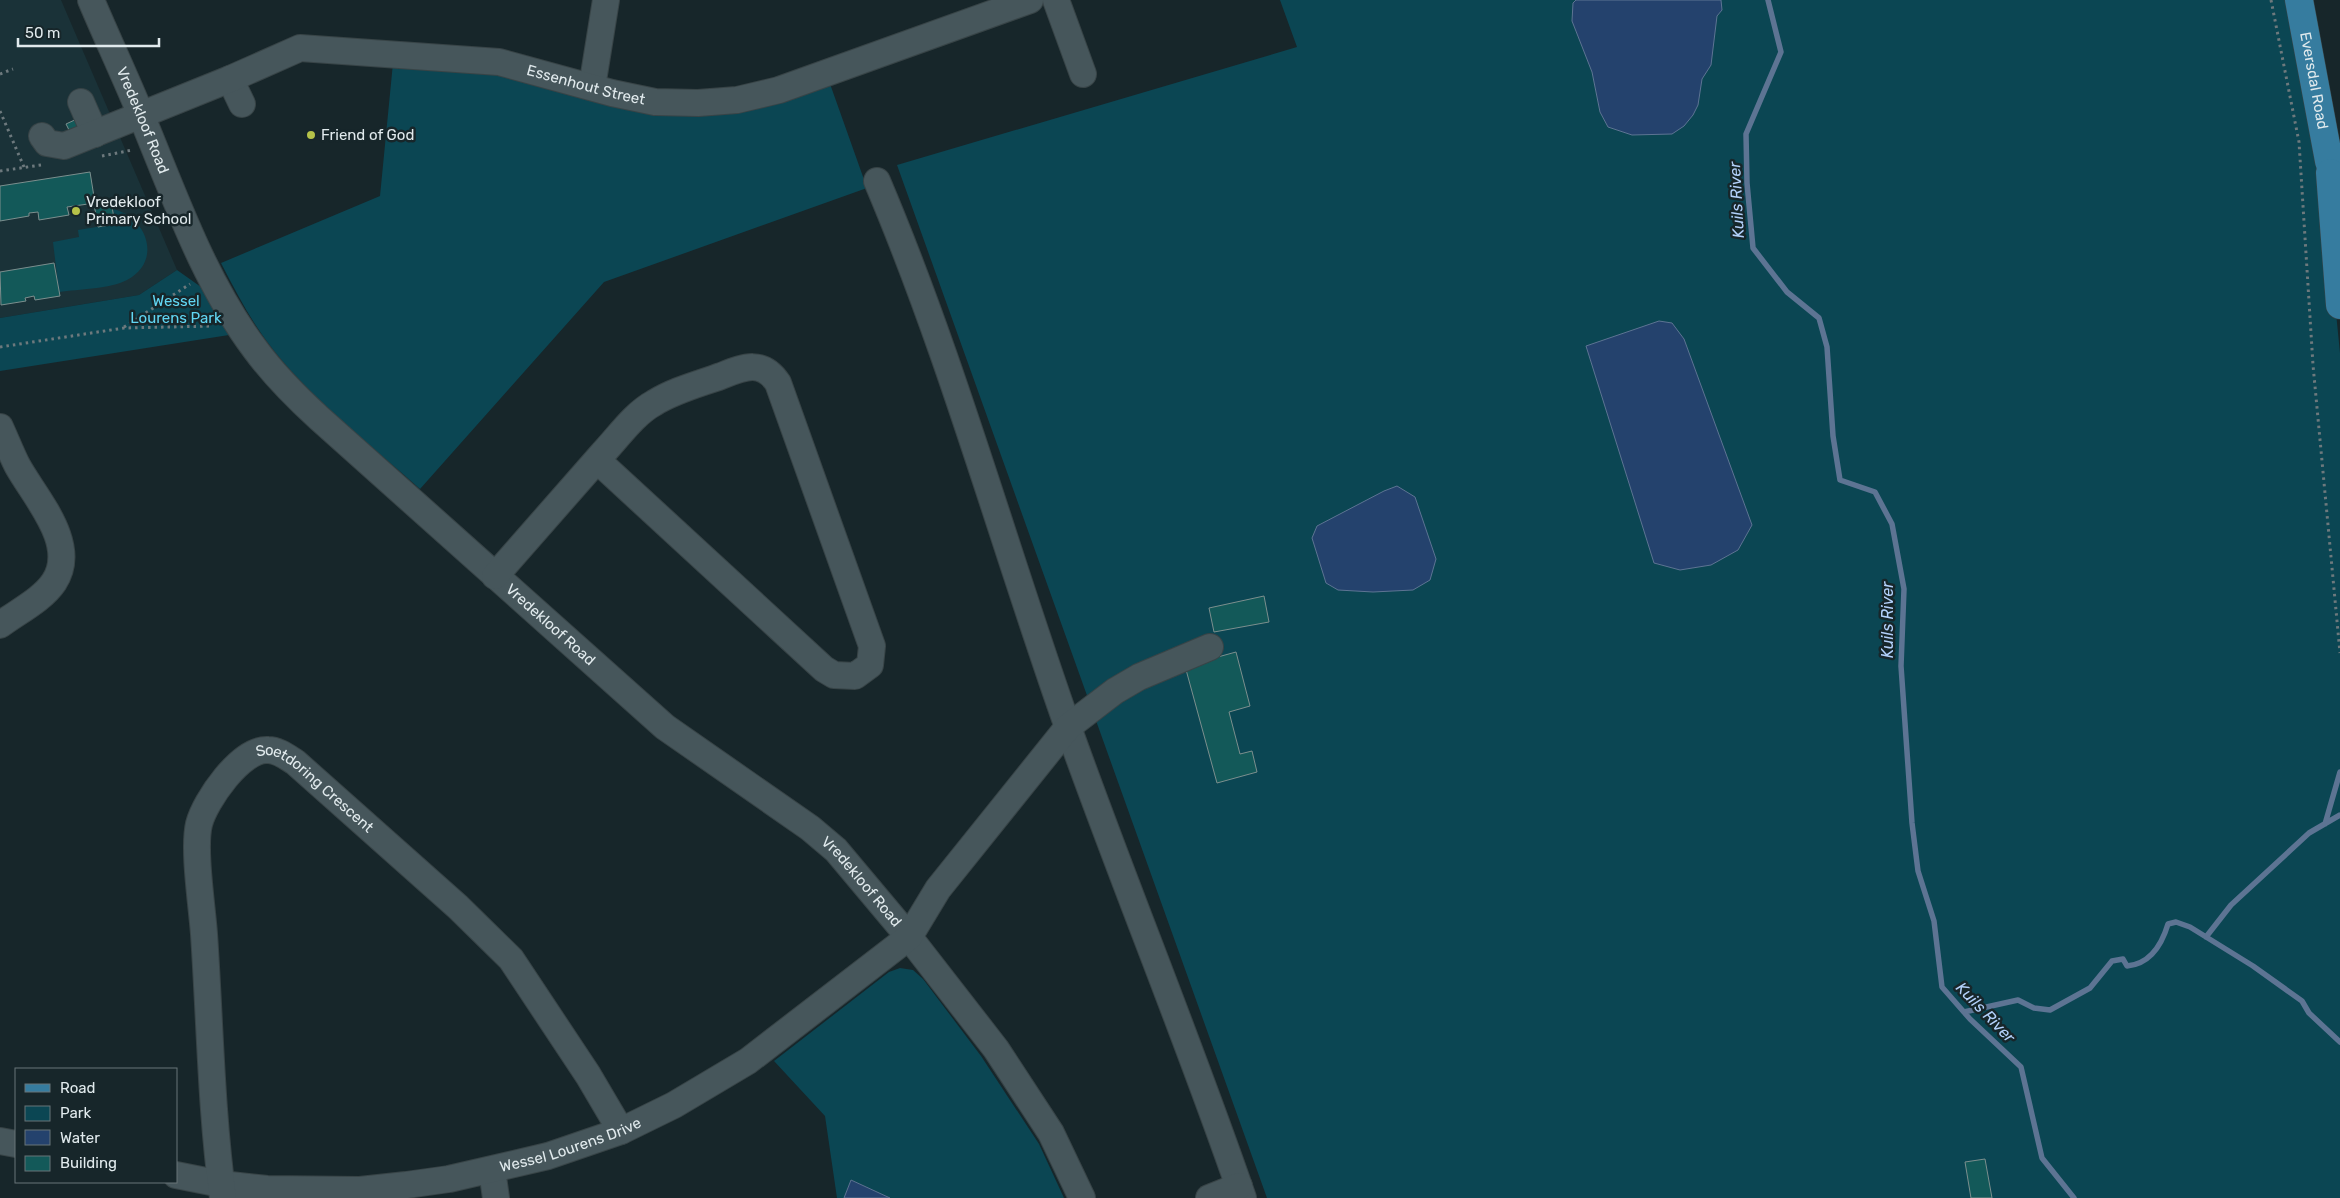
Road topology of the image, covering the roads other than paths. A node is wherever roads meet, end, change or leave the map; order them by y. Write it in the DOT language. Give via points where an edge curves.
graph roads {
  1 [pos="91,0"];
  2 [pos="606,0"];
  3 [pos="1030,0"];
  4 [pos="1056,0"];
  5 [pos="2298,0"];
  6 [pos="1083,74"];
  7 [pos="230,79"];
  8 [pos="592,87"];
  9 [pos="81,102"];
  10 [pos="242,104"];
  11 [pos="141,116"];
  12 [pos="95,134"];
  13 [pos="42,136"];
  14 [pos="2329,162"];
  15 [pos="876,181"];
  16 [pos="2340,194"];
  17 [pos="2340,305"];
  18 [pos="0,427"];
  19 [pos="597,460"];
  20 [pos="495,576"];
  21 [pos="0,625"];
  22 [pos="1210,647"];
  23 [pos="1068,727"];
  24 [pos="910,937"];
  25 [pos="621,1131"];
  26 [pos="0,1141"];
  27 [pos="15,1144"];
  28 [pos="492,1170"];
  29 [pos="178,1176"];
  30 [pos="222,1191"];
  31 [pos="1241,1192"];
  32 [pos="496,1198"];
  33 [pos="1082,1198"];
  34 [pos="1209,1198"];
  1 -- 11 [label="street, Vredekloof Road"];
  2 -- 8 [label="street"];
  3 -- 8 [label="street, Essenhout Street" via="779,90 737,100 655,102"];
  4 -- 6 [label="street"];
  5 -- 14 [label="main road, Eversdal Road"];
  7 -- 8 [label="street, Essenhout Street" via="300,48 499,62"];
  7 -- 10 [label="street"];
  7 -- 11 [label="street, Essenhout Street"];
  9 -- 12 [label="street"];
  11 -- 12 [label="street, Essenhout Street"];
  11 -- 20 [label="street, Vredekloof Road" via="180,211 221,297 265,362 300,401"];
  12 -- 13 [label="street, Essenhout Street" via="64,146 47,142"];
  14 -- 16 [label="main road, Eversdal Road"];
  14 -- 17 [label="main road, Eversdal Road"];
  15 -- 23 [label="street" via="940,340"];
  18 -- 21 [label="street" via="16,463 53,526 62,556 54,582 41,596"];
  19 -- 19 [label="street" via="653,403 741,368 764,369 778,383 869,637 872,646 870,665 855,676 834,675 824,669"];
  19 -- 20 [label="street"];
  20 -- 24 [label="street, Vredekloof Road" via="665,727 810,828 836,850"];
  22 -- 23 [label="street" via="1139,677"];
  23 -- 24 [label="street" via="938,890"];
  23 -- 31 [label="street" via="1180,1020"];
  24 -- 25 [label="street, Wessel Lourens Drive" via="748,1061 674,1105"];
  24 -- 33 [label="street, Vredekloof Road" via="996,1049 1051,1133"];
  25 -- 28 [label="street, Wessel Lourens Drive"];
  25 -- 30 [label="street, Soetdoring Crescent" via="511,959 458,907 295,762 280,752 267,750 247,757 236,766 214,794 199,824 200,881"];
  26 -- 27 [label="street"];
  28 -- 30 [label="street, Wessel Lourens Drive" via="406,1186 360,1190"];
  28 -- 32 [label="street"];
  29 -- 30 [label="street, Wessel Lourens Drive"];
  31 -- 34 [label="street"];
}
